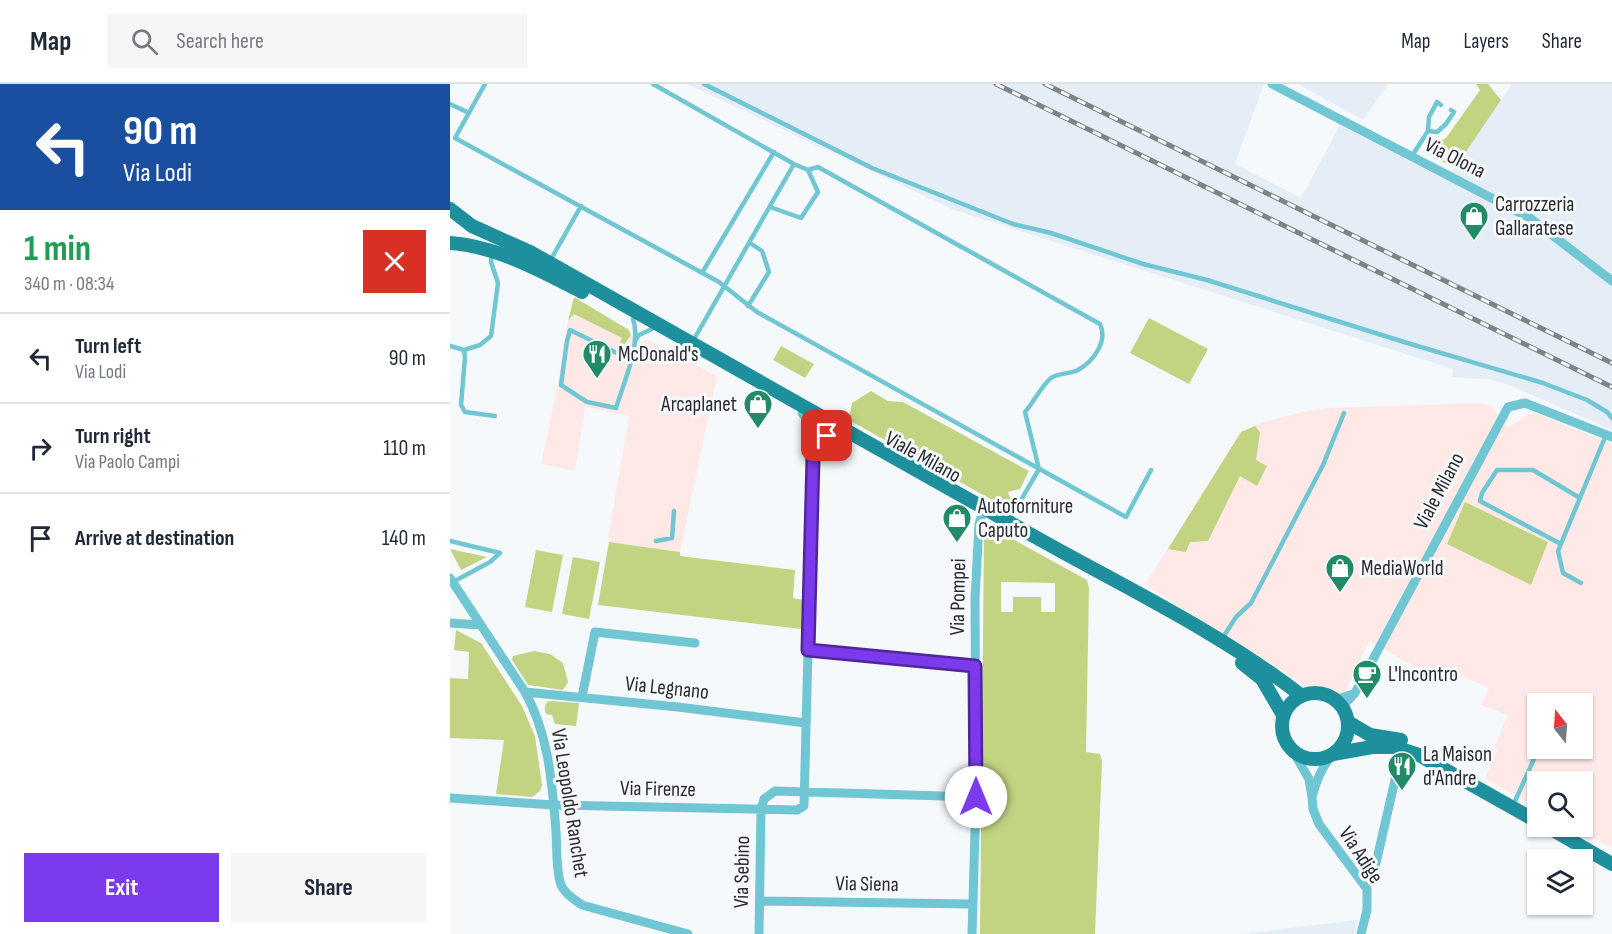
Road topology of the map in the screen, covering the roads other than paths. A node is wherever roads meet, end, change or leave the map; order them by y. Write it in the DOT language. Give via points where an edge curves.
graph roads {
  1 [pos="485,84"];
  2 [pos="653,84"];
  3 [pos="704,84"];
  4 [pos="1272,84"];
  5 [pos="450,104"];
  6 [pos="1441,105"];
  7 [pos="1451,110"];
  8 [pos="469,113"];
  9 [pos="1428,131"];
  10 [pos="774,153"];
  11 [pos="1412,156"];
  12 [pos="794,164"];
  13 [pos="808,170"];
  14 [pos="581,206"];
  15 [pos="770,207"];
  16 [pos="450,212"];
  17 [pos="451,227"];
  18 [pos="450,243"];
  19 [pos="750,243"];
  20 [pos="492,252"];
  21 [pos="546,267"];
  22 [pos="702,273"];
  23 [pos="1612,281"];
  24 [pos="725,287"];
  25 [pos="748,306"];
  26 [pos="633,319"];
  27 [pos="652,329"];
  28 [pos="635,341"];
  29 [pos="692,344"];
  30 [pos="450,346"];
  31 [pos="464,350"];
  32 [pos="631,360"];
  33 [pos="802,413"];
  34 [pos="1344,413"];
  35 [pos="495,416"];
  36 [pos="1612,418"];
  37 [pos="837,433"];
  38 [pos="1609,436"];
  39 [pos="813,458"];
  40 [pos="1039,469"];
  41 [pos="1151,470"];
  42 [pos="1580,498"];
  43 [pos="674,511"];
  44 [pos="982,514"];
  45 [pos="1009,522"];
  46 [pos="450,541"];
  47 [pos="656,541"];
  48 [pos="1561,544"];
  49 [pos="452,580"];
  50 [pos="1581,583"];
  51 [pos="450,622"];
  52 [pos="480,625"];
  53 [pos="1221,639"];
  54 [pos="694,643"];
  55 [pos="808,650"];
  56 [pos="975,666"];
  57 [pos="525,692"];
  58 [pos="1302,696"];
  59 [pos="582,697"];
  60 [pos="1338,704"];
  61 [pos="1283,715"];
  62 [pos="1348,722"];
  63 [pos="806,723"];
  64 [pos="1294,753"];
  65 [pos="1333,754"];
  66 [pos="1534,759"];
  67 [pos="1398,768"];
  68 [pos="805,793"];
  69 [pos="976,797"];
  70 [pos="1312,797"];
  71 [pos="450,798"];
  72 [pos="1515,801"];
  73 [pos="554,805"];
  74 [pos="1527,808"];
  75 [pos="761,810"];
  76 [pos="1527,816"];
  77 [pos="1567,837"];
  78 [pos="1576,837"];
  79 [pos="1611,860"];
  80 [pos="1361,881"];
  81 [pos="760,900"];
  82 [pos="972,904"];
  83 [pos="688,934"];
  84 [pos="759,934"];
  85 [pos="972,934"];
  86 [pos="1361,934"];
  1 -- 8 [label="lane"];
  2 -- 10 [label="lane"];
  3 -- 36 [label="lane" via="872,168 1013,224 1543,383 1587,400"];
  4 -- 11 [label="street, Via Olona"];
  5 -- 8 [label="lane"];
  6 -- 9 [label="lane" via="1437,102 1429,117"];
  7 -- 9 [label="lane" via="1454,112 1446,124 1437,132"];
  8 -- 14 [label="lane" via="455,138"];
  9 -- 11 [label="lane"];
  10 -- 12 [label="lane"];
  10 -- 22 [label="lane"];
  11 -- 23 [label="street, Via Olona" via="1530,218"];
  12 -- 13 [label="lane"];
  12 -- 15 [label="lane"];
  13 -- 15 [label="lane" via="818,192 801,218"];
  13 -- 40 [label="lane" via="818,167 1100,324 1103,338 1093,358 1078,370 1052,377 1025,412"];
  14 -- 21 [label="lane"];
  14 -- 22 [label="lane"];
  15 -- 19 [label="lane"];
  16 -- 17 [label="main road"];
  16 -- 21 [label="main road, Viale Milano" via="510,242"];
  18 -- 20 [label="main road, Viale Milano"];
  19 -- 24 [label="lane"];
  19 -- 25 [label="lane" via="762,251 768,272"];
  20 -- 21 [label="main road, Viale Milano"];
  20 -- 31 [label="lane" via="498,283 491,336"];
  21 -- 26 [label="main road, Viale Milano"];
  21 -- 29 [label="main road, Viale Milano"];
  22 -- 24 [label="lane"];
  24 -- 25 [label="lane"];
  24 -- 29 [label="lane"];
  25 -- 40 [label="lane"];
  26 -- 27 [label="main road, Viale Milano"];
  26 -- 28 [label="lane"];
  27 -- 28 [label="lane"];
  27 -- 33 [label="main road, Viale Milano"];
  28 -- 32 [label="lane"];
  29 -- 45 [label="main road, Viale Milano"];
  30 -- 31 [label="lane"];
  31 -- 35 [label="lane" via="460,405 465,412"];
  32 -- 32 [label="lane" via="570,330 561,385 587,402 616,408"];
  33 -- 37 [label="main road, Viale Milano"];
  33 -- 39 [label="street" via="811,425"];
  34 -- 53 [label="lane" via="1323,465 1251,603"];
  37 -- 39 [label="street" via="823,439"];
  37 -- 44 [label="main road, Viale Milano"];
  38 -- 42 [label="lane"];
  38 -- 60 [label="street, Viale Milano" via="1525,403 1508,408 1355,693"];
  39 -- 55 [label="street"];
  40 -- 41 [label="lane" via="1126,517"];
  40 -- 45 [label="lane"];
  42 -- 48 [label="lane"];
  42 -- 48 [label="lane" via="1533,470 1497,470 1482,493 1480,501"];
  43 -- 47 [label="lane" via="672,538"];
  44 -- 56 [label="street, Via Pompei" via="975,598"];
  44 -- 61 [label="main road, Viale Milano" via="1248,666 1262,679"];
  45 -- 53 [label="main road, Viale Milano"];
  46 -- 49 [label="lane" via="500,553"];
  48 -- 50 [label="lane" via="1558,551 1563,573"];
  49 -- 52 [label="street, Via Leopoldo Ranchet"];
  51 -- 52 [label="street"];
  52 -- 57 [label="street, Via Leopoldo Ranchet"];
  53 -- 58 [label="main road, Viale Milano"];
  54 -- 59 [label="street" via="595,632"];
  55 -- 56 [label="street"];
  55 -- 63 [label="street"];
  56 -- 69 [label="street, Via Pompei"];
  57 -- 59 [label="street, Via Legnano"];
  57 -- 73 [label="street, Via Leopoldo Ranchet" via="543,731"];
  58 -- 60 [label="main road" via="1325,695"];
  58 -- 61 [label="main road"];
  59 -- 63 [label="street, Via Legnano"];
  60 -- 62 [label="main road"];
  61 -- 64 [label="main road" via="1282,736"];
  62 -- 65 [label="main road" via="1345,740"];
  62 -- 72 [label="main road" via="1370,735 1430,751"];
  63 -- 68 [label="street"];
  64 -- 65 [label="main road" via="1314,760"];
  64 -- 70 [label="street, Via Adige" via="1309,779"];
  65 -- 70 [label="street"];
  65 -- 76 [label="main road" via="1394,747 1419,755"];
  66 -- 72 [label="lane"];
  67 -- 80 [label="street" via="1374,872"];
  68 -- 69 [label="street"];
  68 -- 75 [label="street" via="775,791 764,799"];
  68 -- 75 [label="street, Via Firenze" via="804,806 797,810"];
  69 -- 82 [label="street, Via Pompei"];
  70 -- 80 [label="street, Via Adige" via="1319,824"];
  71 -- 73 [label="street, Via Firenze"];
  72 -- 74 [label="main road"];
  73 -- 75 [label="street, Via Firenze"];
  73 -- 83 [label="street, Via Leopoldo Ranchet" via="561,884 569,896 582,905"];
  75 -- 81 [label="street, Via Sebino"];
  77 -- 79 [label="main road"];
  78 -- 79 [label="main road"];
  80 -- 86 [label="street, Via Adige" via="1368,899"];
  81 -- 82 [label="street, Via Siena"];
  81 -- 84 [label="street, Via Sebino"];
  82 -- 85 [label="street, Via Pompei"];
}
